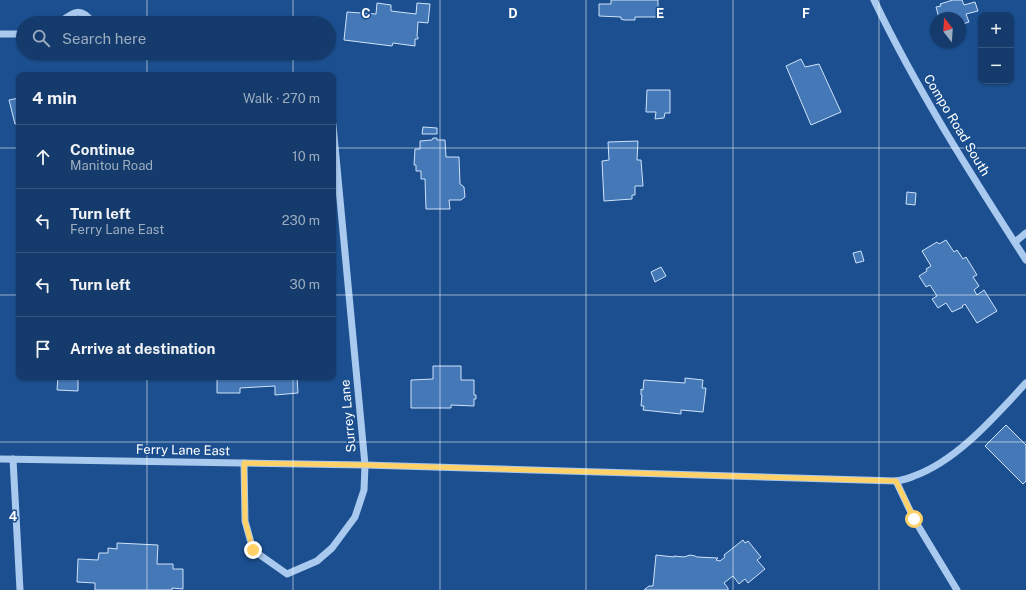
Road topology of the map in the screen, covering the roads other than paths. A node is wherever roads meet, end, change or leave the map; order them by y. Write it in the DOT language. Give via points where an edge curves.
graph roads {
  1 [pos="874,0"];
  2 [pos="68,16"];
  3 [pos="88,16"];
  4 [pos="0,34"];
  5 [pos="16,34"];
  6 [pos="336,157"];
  7 [pos="1026,233"];
  8 [pos="1014,242"];
  9 [pos="1026,260"];
  10 [pos="1026,383"];
  11 [pos="0,459"];
  12 [pos="13,459"];
  13 [pos="244,463"];
  14 [pos="365,465"];
  15 [pos="896,481"];
  16 [pos="20,590"];
  17 [pos="957,590"];
  1 -- 8 [label="street, Compo Road South" via="915,78"];
  2 -- 3 [label="street" via="79,12"];
  4 -- 5 [label="street"];
  6 -- 14 [label="street, Surrey Lane"];
  7 -- 8 [label="street"];
  8 -- 9 [label="street, Compo Road South"];
  10 -- 15 [label="street, Ferry Lane East" via="989,422 955,452 914,477"];
  11 -- 12 [label="street, Ferry Lane East"];
  12 -- 13 [label="street, Ferry Lane East"];
  12 -- 16 [label="street"];
  13 -- 14 [label="street, Ferry Lane East"];
  13 -- 14 [label="street, Surrey Lane" via="245,521 253,550 287,574 317,562 332,548 355,517 364,490"];
  14 -- 15 [label="street, Ferry Lane East"];
  15 -- 17 [label="street" via="914,519"];
}
